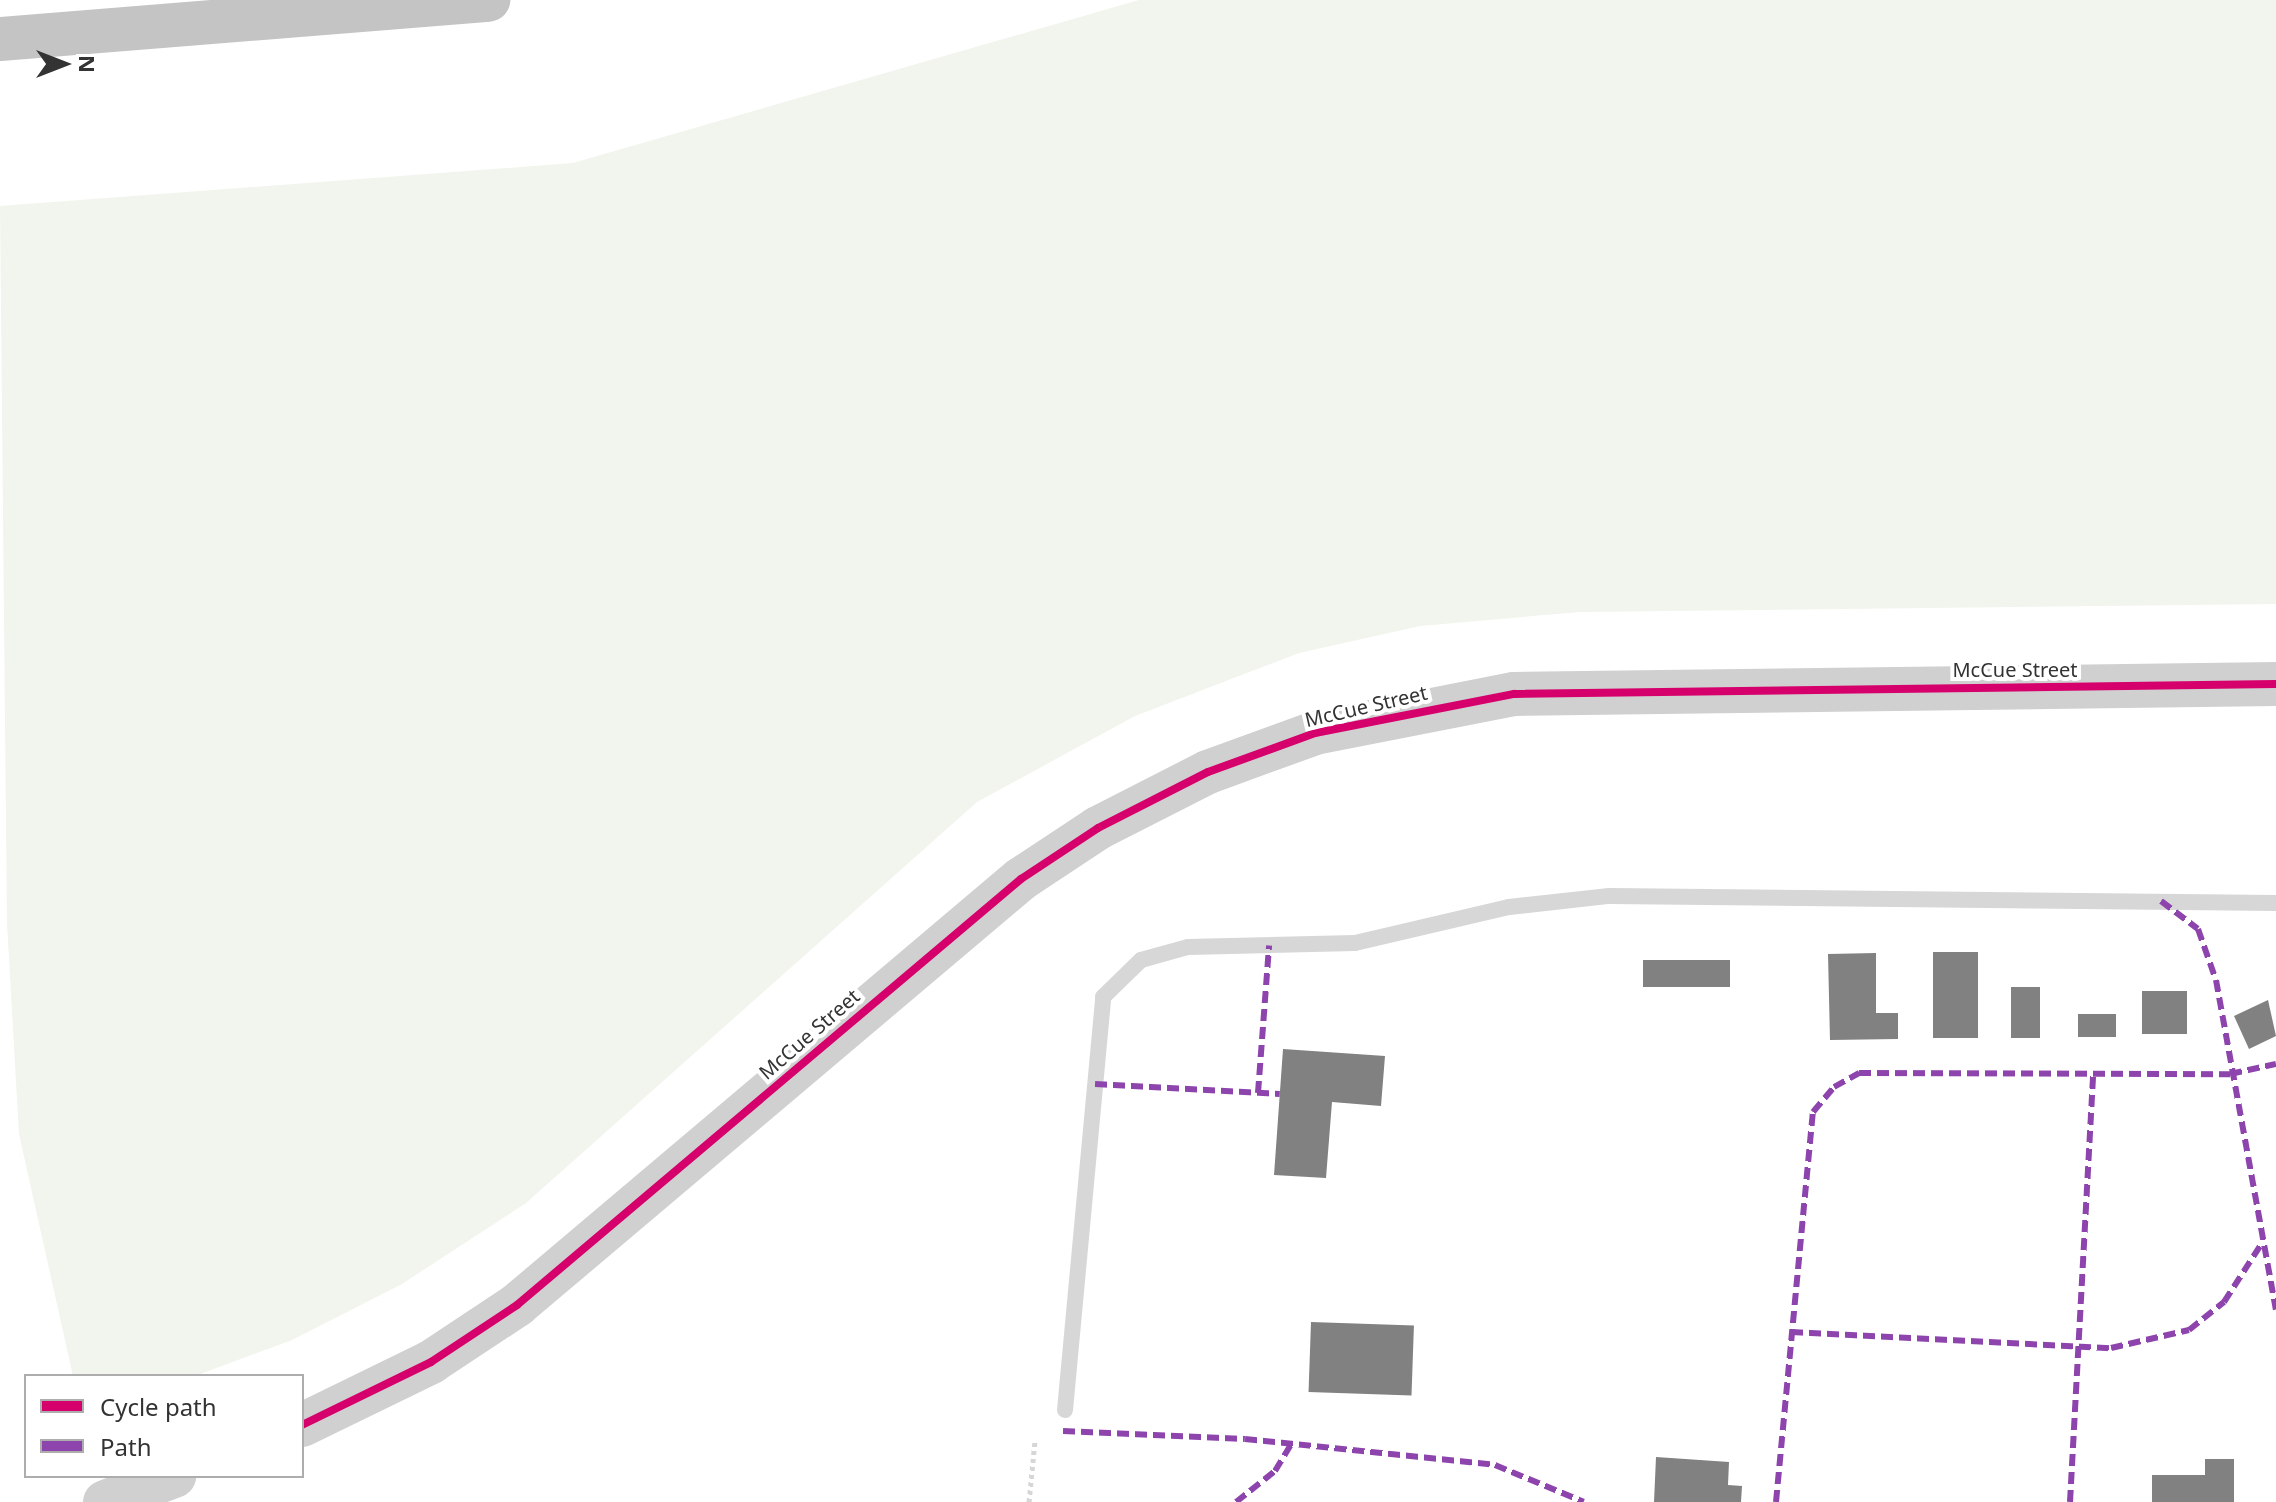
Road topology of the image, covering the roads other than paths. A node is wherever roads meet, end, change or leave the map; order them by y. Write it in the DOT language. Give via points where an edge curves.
graph roads {
  1 [pos="488,0"];
  2 [pos="0,39"];
  3 [pos="2276,684"];
  4 [pos="2276,903"];
  5 [pos="1065,1410"];
  6 [pos="304,1424"];
  7 [pos="169,1478"];
  8 [pos="105,1502"];
  1 -- 2 [label="highway"];
  3 -- 6 [label="main road, McCue Street" via="1514,694 1315,733 1208,772 1021,879 517,1305 431,1362"];
  4 -- 5 [label="lane" via="1609,896 1509,907 1355,943 1188,947 1141,960 1103,997"];
  7 -- 8 [label="main road"];
}
